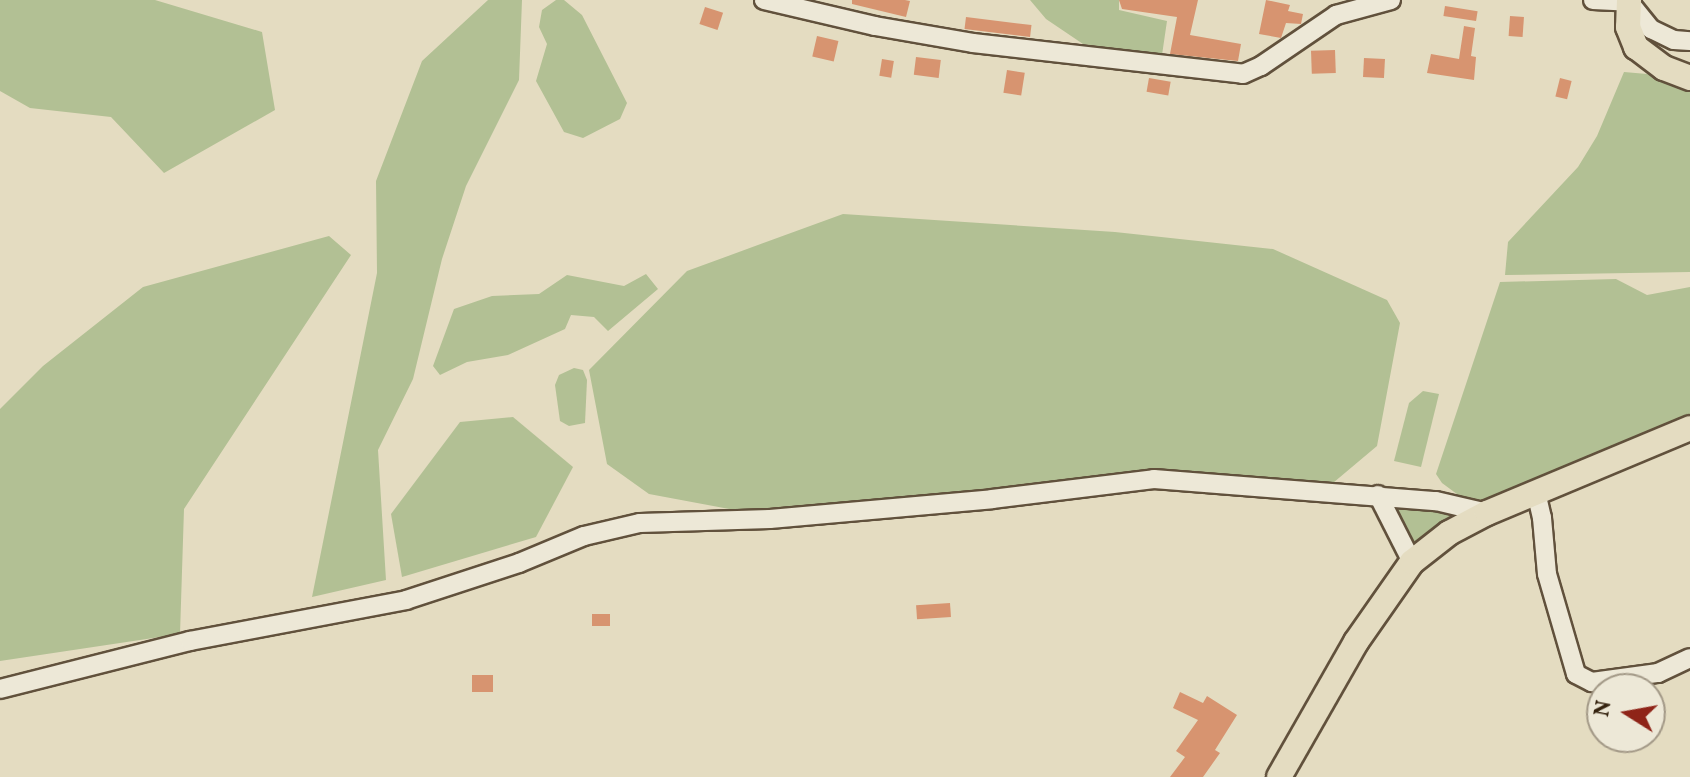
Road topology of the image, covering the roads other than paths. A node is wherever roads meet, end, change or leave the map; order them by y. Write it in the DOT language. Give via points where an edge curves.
graph roads {
  1 [pos="764,0"];
  2 [pos="1391,0"];
  3 [pos="1593,0"];
  4 [pos="1629,1"];
  5 [pos="1690,41"];
  6 [pos="1690,78"];
  7 [pos="1690,428"];
  8 [pos="1536,492"];
  9 [pos="1378,495"];
  10 [pos="1487,513"];
  11 [pos="1412,562"];
  12 [pos="1690,658"];
  13 [pos="0,689"];
  14 [pos="1279,777"];
  1 -- 2 [label="street" via="973,43 1243,74 1336,15"];
  3 -- 4 [label="street"];
  4 -- 5 [label="street" via="1651,29"];
  4 -- 6 [label="main road" via="1628,27 1636,47 1664,68"];
  7 -- 8 [label="main road"];
  8 -- 10 [label="main road"];
  8 -- 12 [label="street" via="1547,574 1576,674 1592,682 1658,673"];
  9 -- 10 [label="street"];
  9 -- 11 [label="street"];
  9 -- 13 [label="street" via="1154,479 770,519 640,523 584,536 406,600 190,641"];
  10 -- 11 [label="main road" via="1449,533"];
  11 -- 14 [label="main road" via="1356,642"];
}
